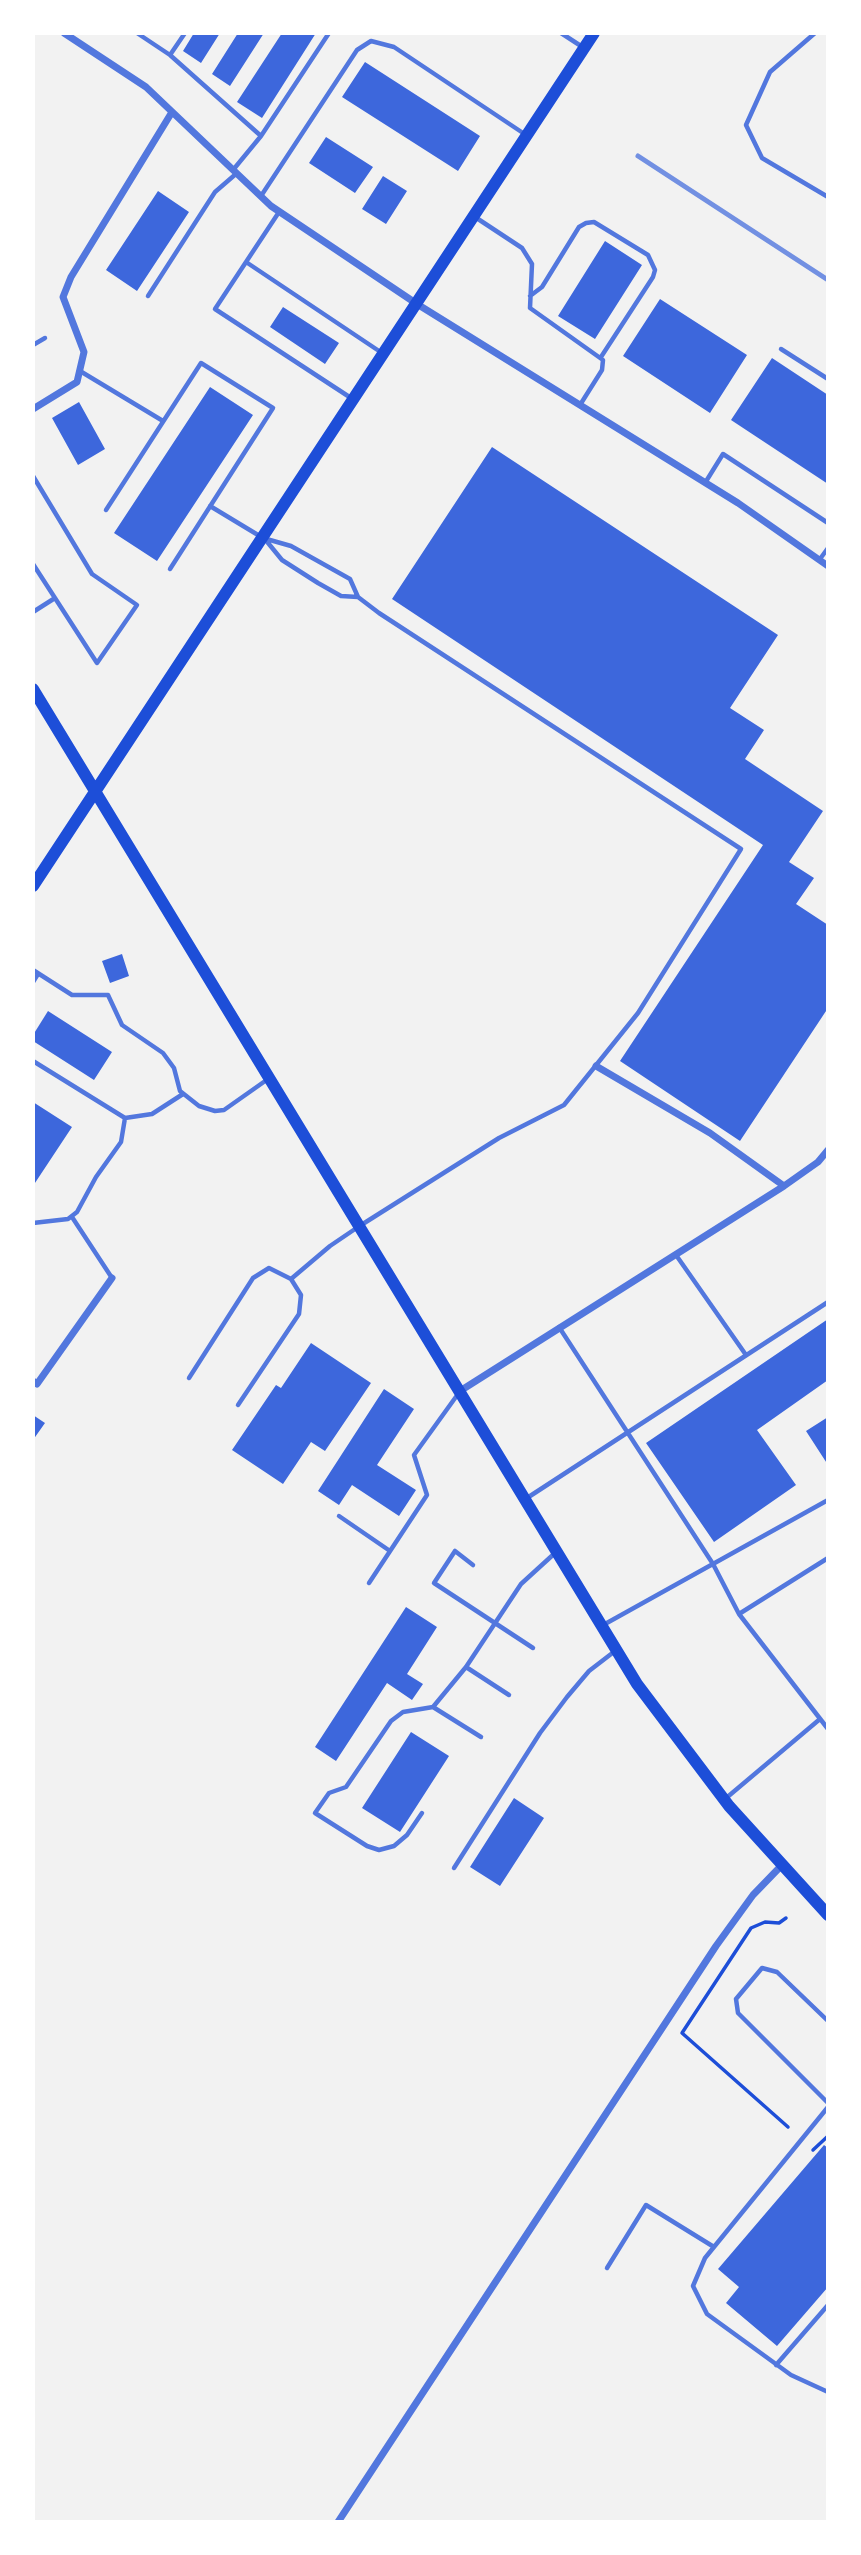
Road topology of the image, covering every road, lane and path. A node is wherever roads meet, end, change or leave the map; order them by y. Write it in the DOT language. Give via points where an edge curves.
graph roads {
  1 [pos="64,33"];
  2 [pos="137,33"];
  3 [pos="150,33"];
  4 [pos="185,33"];
  5 [pos="329,33"];
  6 [pos="561,33"];
  7 [pos="594,33"];
  8 [pos="815,33"];
  9 [pos="147,39"];
  10 [pos="584,48"];
  11 [pos="170,55"];
  12 [pos="172,112"];
  13 [pos="261,136"];
  14 [pos="527,136"];
  15 [pos="235,172"];
  16 [pos="261,197"];
  17 [pos="828,197"];
  18 [pos="279,212"];
  19 [pos="474,216"];
  20 [pos="246,262"];
  21 [pos="148,296"];
  22 [pos="530,296"];
  23 [pos="417,304"];
  24 [pos="45,338"];
  25 [pos="33,345"];
  26 [pos="780,349"];
  27 [pos="384,354"];
  28 [pos="601,358"];
  29 [pos="80,371"];
  30 [pos="828,379"];
  31 [pos="353,400"];
  32 [pos="580,405"];
  33 [pos="33,409"];
  34 [pos="163,421"];
  35 [pos="33,476"];
  36 [pos="705,483"];
  37 [pos="210,506"];
  38 [pos="106,510"];
  39 [pos="828,523"];
  40 [pos="263,538"];
  41 [pos="828,548"];
  42 [pos="820,559"];
  43 [pos="33,564"];
  44 [pos="828,566"];
  45 [pos="170,569"];
  46 [pos="358,597"];
  47 [pos="55,598"];
  48 [pos="33,612"];
  49 [pos="33,688"];
  50 [pos="97,790"];
  51 [pos="33,886"];
  52 [pos="36,972"];
  53 [pos="33,982"];
  54 [pos="33,1061"];
  55 [pos="596,1066"];
  56 [pos="268,1079"];
  57 [pos="183,1094"];
  58 [pos="125,1118"];
  59 [pos="828,1150"];
  60 [pos="784,1186"];
  61 [pos="72,1217"];
  62 [pos="33,1223"];
  63 [pos="358,1227"];
  64 [pos="676,1255"];
  65 [pos="112,1278"];
  66 [pos="291,1279"];
  67 [pos="828,1302"];
  68 [pos="559,1327"];
  69 [pos="746,1355"];
  70 [pos="190,1378"];
  71 [pos="33,1381"];
  72 [pos="460,1391"];
  73 [pos="238,1405"];
  74 [pos="626,1433"];
  75 [pos="524,1500"];
  76 [pos="828,1500"];
  77 [pos="338,1516"];
  78 [pos="390,1551"];
  79 [pos="555,1552"];
  80 [pos="828,1558"];
  81 [pos="713,1564"];
  82 [pos="473,1565"];
  83 [pos="369,1583"];
  84 [pos="739,1614"];
  85 [pos="495,1622"];
  86 [pos="601,1626"];
  87 [pos="533,1648"];
  88 [pos="616,1651"];
  89 [pos="466,1667"];
  90 [pos="509,1695"];
  91 [pos="433,1707"];
  92 [pos="820,1719"];
  93 [pos="828,1729"];
  94 [pos="481,1737"];
  95 [pos="724,1800"];
  96 [pos="422,1813"];
  97 [pos="781,1866"];
  98 [pos="453,1868"];
  99 [pos="828,1915"];
  100 [pos="828,2021"];
  101 [pos="828,2105"];
  102 [pos="828,2136"];
  103 [pos="813,2150"];
  104 [pos="714,2248"];
  105 [pos="607,2268"];
  106 [pos="828,2305"];
  107 [pos="775,2365"];
  108 [pos="828,2392"];
  109 [pos="338,2522"];
  1 -- 12 [label="street" via="146,87"];
  2 -- 9 [label="lane"];
  3 -- 9 [label="lane"];
  4 -- 11 [label="lane"];
  5 -- 13 [label="lane"];
  6 -- 10 [label="lane"];
  7 -- 10 [label="main road"];
  8 -- 17 [label="lane" via="770,72 746,125 762,158"];
  9 -- 11 [label="lane"];
  10 -- 14 [label="main road"];
  11 -- 13 [label="lane"];
  12 -- 15 [label="street"];
  12 -- 29 [label="street" via="63,297 85,352"];
  13 -- 15 [label="lane"];
  14 -- 16 [label="lane" via="394,47 371,41 357,50"];
  14 -- 19 [label="main road"];
  15 -- 16 [label="street"];
  15 -- 21 [label="lane" via="215,192"];
  16 -- 18 [label="street"];
  18 -- 20 [label="lane"];
  18 -- 23 [label="street"];
  19 -- 22 [label="lane" via="522,248 532,264"];
  19 -- 23 [label="main road"];
  20 -- 27 [label="lane"];
  20 -- 31 [label="lane" via="215,309"];
  22 -- 28 [label="lane" via="535,313"];
  22 -- 28 [label="lane" via="542,287 579,227 586,223 594,222 648,255 655,270 653,277"];
  23 -- 27 [label="main road"];
  23 -- 32 [label="street"];
  24 -- 25 [label="lane"];
  26 -- 30 [label="lane"];
  27 -- 31 [label="main road"];
  28 -- 32 [label="lane" via="602,370"];
  29 -- 33 [label="street" via="77,382"];
  29 -- 34 [label="lane"];
  31 -- 40 [label="main road"];
  32 -- 36 [label="street"];
  34 -- 37 [label="lane" via="201,363 273,408"];
  34 -- 38 [label="lane"];
  35 -- 47 [label="lane" via="92,574 137,605 97,663"];
  36 -- 39 [label="lane" via="723,454"];
  36 -- 42 [label="street"];
  37 -- 40 [label="lane"];
  37 -- 45 [label="lane"];
  40 -- 46 [label="lane" via="282,560 309,577 341,596"];
  40 -- 46 [label="lane" via="291,546 351,579"];
  40 -- 50 [label="main road"];
  41 -- 42 [label="lane"];
  42 -- 44 [label="street"];
  43 -- 47 [label="lane"];
  46 -- 55 [label="lane" via="741,849 638,1013"];
  47 -- 48 [label="lane"];
  49 -- 50 [label="main road"];
  50 -- 51 [label="main road"];
  50 -- 56 [label="main road"];
  52 -- 53 [label="lane"];
  52 -- 57 [label="lane" via="72,995 105,994 111,998 127,1030 167,1058"];
  54 -- 58 [label="lane"];
  55 -- 60 [label="street" via="710,1133"];
  55 -- 63 [label="lane" via="564,1105 499,1139"];
  56 -- 57 [label="lane" via="220,1111 199,1106"];
  56 -- 63 [label="main road"];
  57 -- 58 [label="lane" via="152,1114"];
  58 -- 61 [label="lane" via="121,1142"];
  59 -- 60 [label="street"];
  60 -- 64 [label="street"];
  61 -- 62 [label="lane"];
  61 -- 65 [label="lane"];
  63 -- 66 [label="lane"];
  63 -- 72 [label="main road"];
  64 -- 68 [label="street"];
  64 -- 69 [label="lane"];
  65 -- 71 [label="street" via="37,1384"];
  66 -- 70 [label="lane" via="269,1268 253,1278"];
  66 -- 73 [label="lane" via="302,1296 299,1314"];
  67 -- 69 [label="lane"];
  68 -- 72 [label="street"];
  68 -- 74 [label="lane"];
  69 -- 74 [label="lane"];
  72 -- 75 [label="main road"];
  72 -- 78 [label="lane" via="414,1455 427,1495"];
  74 -- 75 [label="lane"];
  74 -- 81 [label="lane"];
  75 -- 79 [label="main road"];
  76 -- 81 [label="lane"];
  77 -- 78 [label="lane"];
  78 -- 83 [label="lane"];
  79 -- 85 [label="lane" via="521,1584"];
  79 -- 86 [label="main road"];
  80 -- 84 [label="lane"];
  81 -- 84 [label="lane"];
  81 -- 86 [label="lane"];
  82 -- 85 [label="lane" via="455,1551 434,1583"];
  84 -- 92 [label="lane"];
  85 -- 87 [label="lane"];
  85 -- 89 [label="lane"];
  86 -- 88 [label="main road"];
  88 -- 95 [label="main road"];
  88 -- 98 [label="lane" via="589,1671 567,1697"];
  89 -- 90 [label="lane"];
  89 -- 91 [label="lane"];
  91 -- 94 [label="lane"];
  91 -- 96 [label="lane" via="403,1712 391,1721 346,1787 328,1793 315,1813 379,1850 394,1846"];
  92 -- 93 [label="lane"];
  92 -- 95 [label="lane"];
  95 -- 97 [label="main road"];
  97 -- 99 [label="main road"];
  97 -- 109 [label="street" via="752,1895 716,1946"];
  100 -- 101 [label="lane" via="777,1972 762,1968 736,1999 738,2013"];
  101 -- 104 [label="lane"];
  102 -- 103 [label="path"];
  104 -- 105 [label="lane" via="646,2205"];
  104 -- 107 [label="lane" via="693,2286 707,2314"];
  106 -- 107 [label="lane"];
  107 -- 108 [label="lane"];
}
